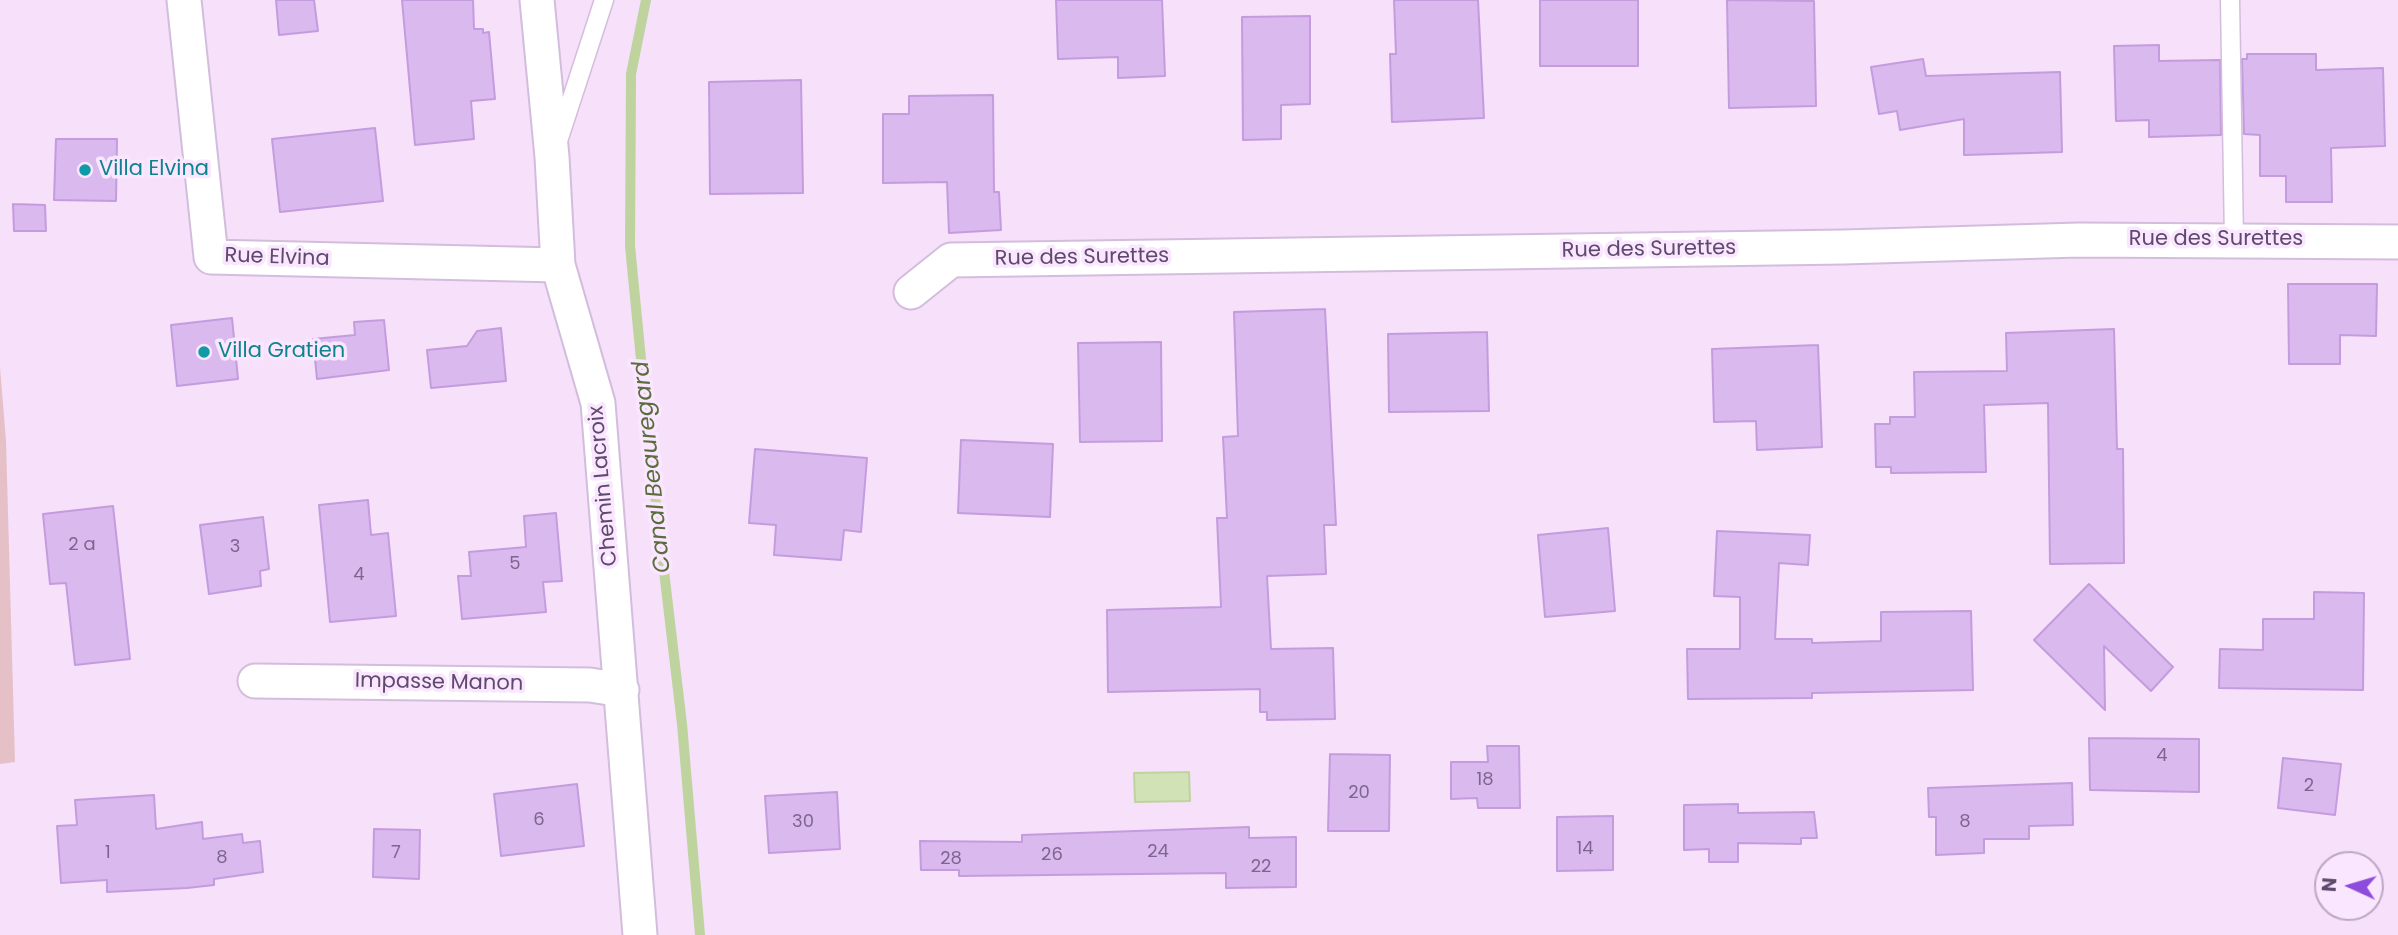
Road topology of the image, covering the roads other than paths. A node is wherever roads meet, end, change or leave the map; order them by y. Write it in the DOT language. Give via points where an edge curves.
graph roads {
  1 [pos="184,0"];
  2 [pos="537,0"];
  3 [pos="604,0"];
  4 [pos="2230,0"];
  5 [pos="552,157"];
  6 [pos="2234,240"];
  7 [pos="2398,242"];
  8 [pos="558,265"];
  9 [pos="911,292"];
  10 [pos="255,681"];
  11 [pos="622,690"];
  12 [pos="640,935"];
  1 -- 8 [label="street, Rue Elvina" via="211,257"];
  2 -- 5 [label="street, Chemin Lacroix"];
  3 -- 5 [label="lane"];
  4 -- 6 [label="lane"];
  5 -- 8 [label="street, Chemin Lacroix"];
  6 -- 7 [label="street, Rue des Surettes"];
  6 -- 9 [label="street, Rue des Surettes" via="951,260"];
  8 -- 11 [label="street, Chemin Lacroix" via="598,403"];
  10 -- 11 [label="street, Impasse Manon" via="590,685"];
  11 -- 12 [label="street, Chemin Lacroix"];
}
